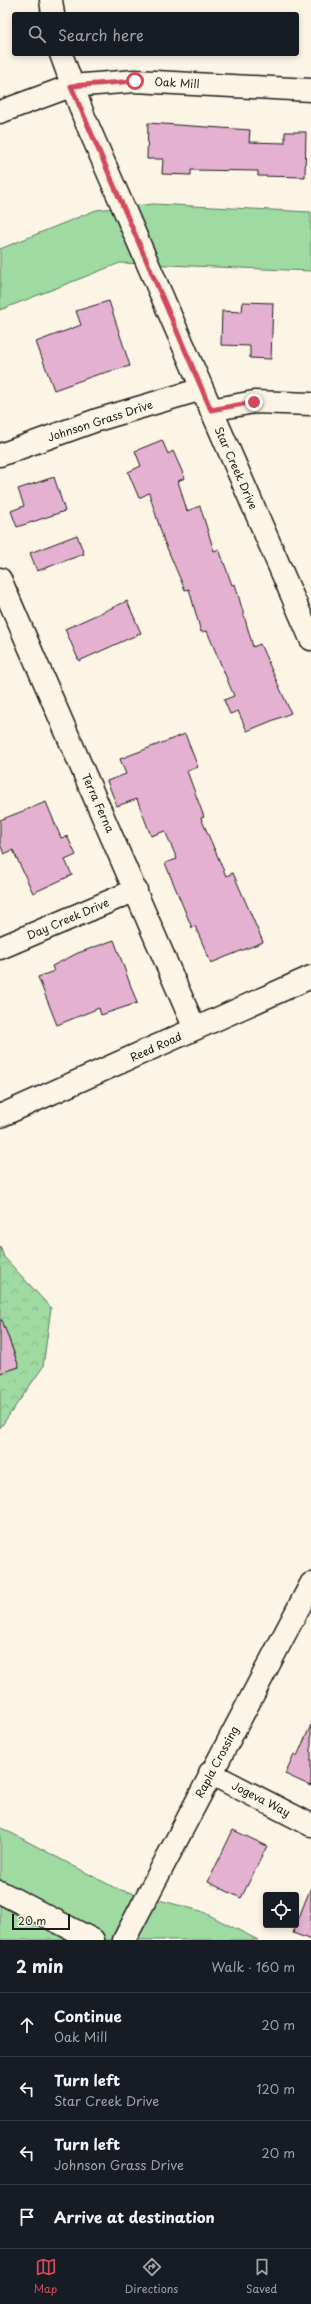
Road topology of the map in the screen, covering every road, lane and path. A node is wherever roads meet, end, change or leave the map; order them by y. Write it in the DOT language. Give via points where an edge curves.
graph roads {
  1 [pos="51,0"];
  2 [pos="53,12"];
  3 [pos="62,56"];
  4 [pos="71,86"];
  5 [pos="311,90"];
  6 [pos="0,112"];
  7 [pos="202,389"];
  8 [pos="311,404"];
  9 [pos="211,410"];
  10 [pos="0,455"];
  11 [pos="0,578"];
  12 [pos="311,639"];
  13 [pos="136,890"];
  14 [pos="0,948"];
  15 [pos="311,977"];
  16 [pos="195,1029"];
  17 [pos="0,1116"];
  18 [pos="311,1584"];
  19 [pos="210,1773"];
  20 [pos="311,1825"];
  21 [pos="0,1892"];
  22 [pos="93,1940"];
  23 [pos="124,1940"];
  1 -- 2 [label="street"];
  3 -- 4 [label="street, Star Creek Drive"];
  4 -- 5 [label="street, Oak Mill" via="135,81"];
  4 -- 6 [label="street, Oak Mill"];
  4 -- 7 [label="street, Star Creek Drive"];
  7 -- 9 [label="street, Star Creek Drive"];
  7 -- 10 [label="street, Johnson Grass Drive" via="97,420"];
  8 -- 9 [label="street" via="254,402"];
  9 -- 12 [label="street, Star Creek Drive"];
  11 -- 13 [label="street, Terra Ferna"];
  13 -- 14 [label="street, Day Creek Drive"];
  13 -- 16 [label="street, Terra Ferna"];
  15 -- 16 [label="street, Reed Road"];
  16 -- 17 [label="street, Reed Road"];
  18 -- 19 [label="street, Rapla Crossing"];
  19 -- 20 [label="street, Jogeva Way"];
  19 -- 23 [label="street, Rapla Crossing"];
  21 -- 22 [label="street"];
}
